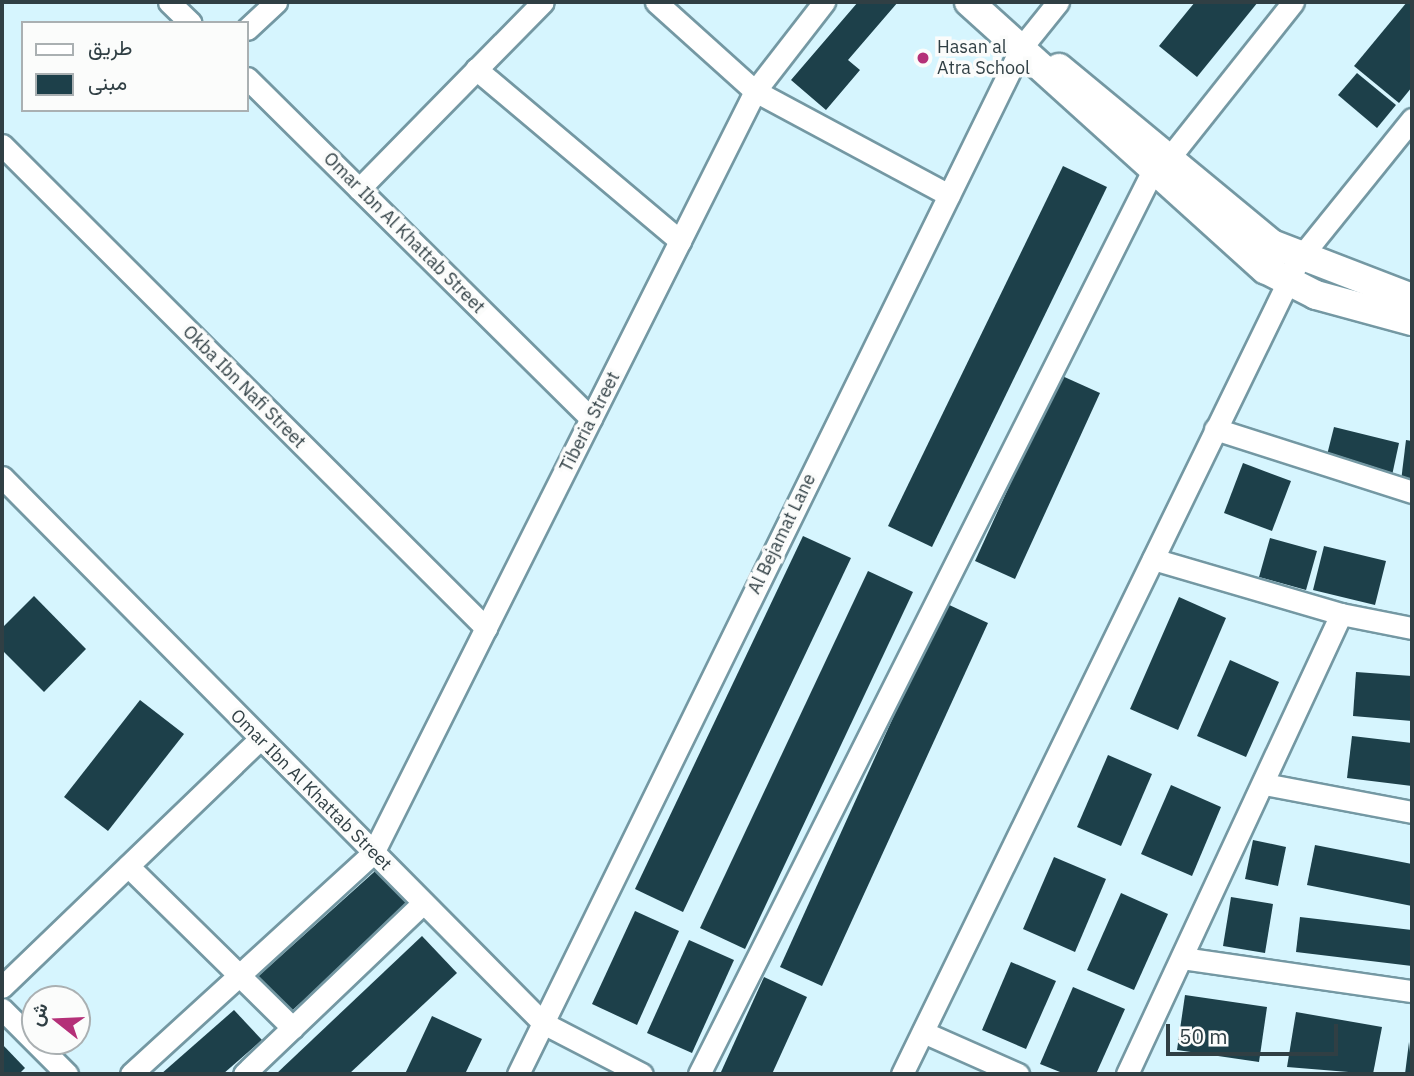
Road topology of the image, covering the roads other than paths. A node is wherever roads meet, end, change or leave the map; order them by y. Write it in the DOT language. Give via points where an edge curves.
graph roads {
  1 [pos="169,2"];
  2 [pos="276,2"];
  3 [pos="543,2"];
  4 [pos="656,2"];
  5 [pos="824,2"];
  6 [pos="969,2"];
  7 [pos="1058,2"];
  8 [pos="1293,2"];
  9 [pos="189,21"];
  10 [pos="248,28"];
  11 [pos="1021,48"];
  12 [pos="476,69"];
  13 [pos="248,79"];
  14 [pos="755,91"];
  15 [pos="1412,119"];
  16 [pos="2,145"];
  17 [pos="1161,165"];
  18 [pos="359,188"];
  19 [pos="949,195"];
  20 [pos="680,241"];
  21 [pos="1293,271"];
  22 [pos="1412,298"];
  23 [pos="1412,321"];
  24 [pos="591,418"];
  25 [pos="1215,429"];
  26 [pos="2,477"];
  27 [pos="1412,492"];
  28 [pos="1153,559"];
  29 [pos="1340,614"];
  30 [pos="486,628"];
  31 [pos="1412,628"];
  32 [pos="260,739"];
  33 [pos="1264,784"];
  34 [pos="1412,812"];
  35 [pos="373,853"];
  36 [pos="128,866"];
  37 [pos="423,903"];
  38 [pos="1182,958"];
  39 [pos="239,975"];
  40 [pos="2,987"];
  41 [pos="1412,991"];
  42 [pos="2,1009"];
  43 [pos="543,1023"];
  44 [pos="293,1028"];
  45 [pos="923,1032"];
  46 [pos="67,1074"];
  47 [pos="131,1074"];
  48 [pos="244,1074"];
  49 [pos="518,1074"];
  50 [pos="642,1074"];
  51 [pos="699,1074"];
  52 [pos="902,1074"];
  53 [pos="1018,1074"];
  54 [pos="1127,1074"];
  1 -- 9 [label="street"];
  2 -- 10 [label="street"];
  3 -- 12 [label="street"];
  4 -- 14 [label="street"];
  5 -- 14 [label="street, Tiberia Street"];
  6 -- 11 [label="street"];
  7 -- 11 [label="street, Al Bejamat Lane"];
  8 -- 17 [label="street"];
  11 -- 17 [label="street" via="1084,85"];
  11 -- 19 [label="street, Al Bejamat Lane"];
  12 -- 18 [label="street"];
  12 -- 20 [label="street"];
  13 -- 18 [label="street, Omar Ibn Al Khattab Street"];
  14 -- 19 [label="street"];
  14 -- 20 [label="street, Tiberia Street"];
  15 -- 21 [label="street"];
  16 -- 30 [label="street, Okba Ibn Nafi Street"];
  17 -- 21 [label="street" via="1244,223"];
  17 -- 51 [label="street"];
  18 -- 24 [label="street, Omar Ibn Al Khattab Street"];
  19 -- 43 [label="street, Al Bejamat Lane"];
  20 -- 24 [label="street, Tiberia Street"];
  21 -- 22 [label="street"];
  21 -- 23 [label="street"];
  21 -- 25 [label="street"];
  24 -- 30 [label="street, Tiberia Street"];
  25 -- 27 [label="street" via="1391,491"];
  25 -- 28 [label="street"];
  26 -- 32 [label="street, Omar Ibn Al Khattab Street"];
  28 -- 29 [label="street"];
  28 -- 45 [label="street"];
  29 -- 31 [label="street"];
  29 -- 33 [label="street"];
  30 -- 35 [label="street, Tiberia Street"];
  32 -- 35 [label="street, Omar Ibn Al Khattab Street"];
  32 -- 36 [label="street"];
  33 -- 34 [label="street"];
  33 -- 38 [label="street"];
  35 -- 37 [label="street, Omar Ibn Al Khattab Street"];
  35 -- 39 [label="street"];
  36 -- 39 [label="street"];
  36 -- 40 [label="street"];
  37 -- 43 [label="street, Omar Ibn Al Khattab Street"];
  37 -- 44 [label="street"];
  38 -- 41 [label="street"];
  38 -- 54 [label="street"];
  39 -- 44 [label="street"];
  39 -- 47 [label="street"];
  42 -- 46 [label="street"];
  43 -- 49 [label="street, Al Bejamat Lane"];
  43 -- 50 [label="street, Omar Ibn Al Khattab Street"];
  44 -- 48 [label="street"];
  45 -- 52 [label="street"];
  45 -- 53 [label="street"];
}
